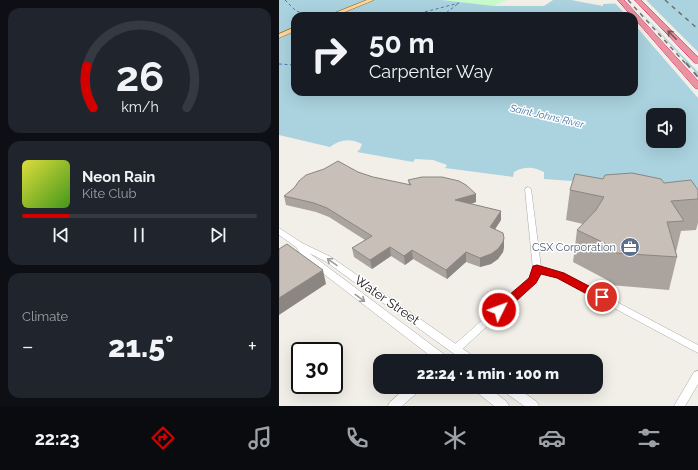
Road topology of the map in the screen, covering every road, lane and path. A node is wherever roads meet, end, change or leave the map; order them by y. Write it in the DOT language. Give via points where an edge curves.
graph roads {
  1 [pos="372,0"];
  2 [pos="618,0"];
  3 [pos="621,0"];
  4 [pos="638,0"];
  5 [pos="641,0"];
  6 [pos="629,9"];
  7 [pos="647,9"];
  8 [pos="340,12"];
  9 [pos="632,12"];
  10 [pos="638,19"];
  11 [pos="291,32"];
  12 [pos="279,36"];
  13 [pos="698,61"];
  14 [pos="698,86"];
  15 [pos="528,189"];
  16 [pos="279,231"];
  17 [pos="299,245"];
  18 [pos="537,269"];
  19 [pos="351,275"];
  20 [pos="340,283"];
  21 [pos="698,348"];
  22 [pos="456,349"];
  23 [pos="435,354"];
  24 [pos="451,354"];
  25 [pos="463,354"];
  26 [pos="698,375"];
  27 [pos="407,394"];
  28 [pos="488,394"];
  29 [pos="517,394"];
  30 [pos="394,406"];
  31 [pos="503,406"];
  32 [pos="533,406"];
  33 [pos="679,406"];
  1 -- 8 [label="main road"];
  2 -- 6 [label="highway"];
  3 -- 6 [label="highway"];
  4 -- 7 [label="highway"];
  5 -- 7 [label="highway"];
  6 -- 9 [label="highway"];
  13 -- 7 [label="highway, one-way"];
  10 -- 14 [label="highway"];
  11 -- 12 [label="main road"];
  15 -- 18 [label="street"];
  16 -- 17 [label="street, Water Street"];
  19 -- 17 [label="street, Water Street, one-way" via="328,259"];
  17 -- 20 [label="street, Water Street" via="311,260"];
  18 -- 21 [label="street" via="561,276"];
  18 -- 22 [label="street" via="533,280"];
  19 -- 20 [label="street"];
  19 -- 22 [label="street, Water Street"];
  20 -- 23 [label="street, Water Street, one-way"];
  22 -- 24 [label="street"];
  22 -- 25 [label="street, Water Street"];
  26 -- 33 [label="street"];
  27 -- 30 [label="street"];
  28 -- 31 [label="street"];
  29 -- 32 [label="street"];
}
